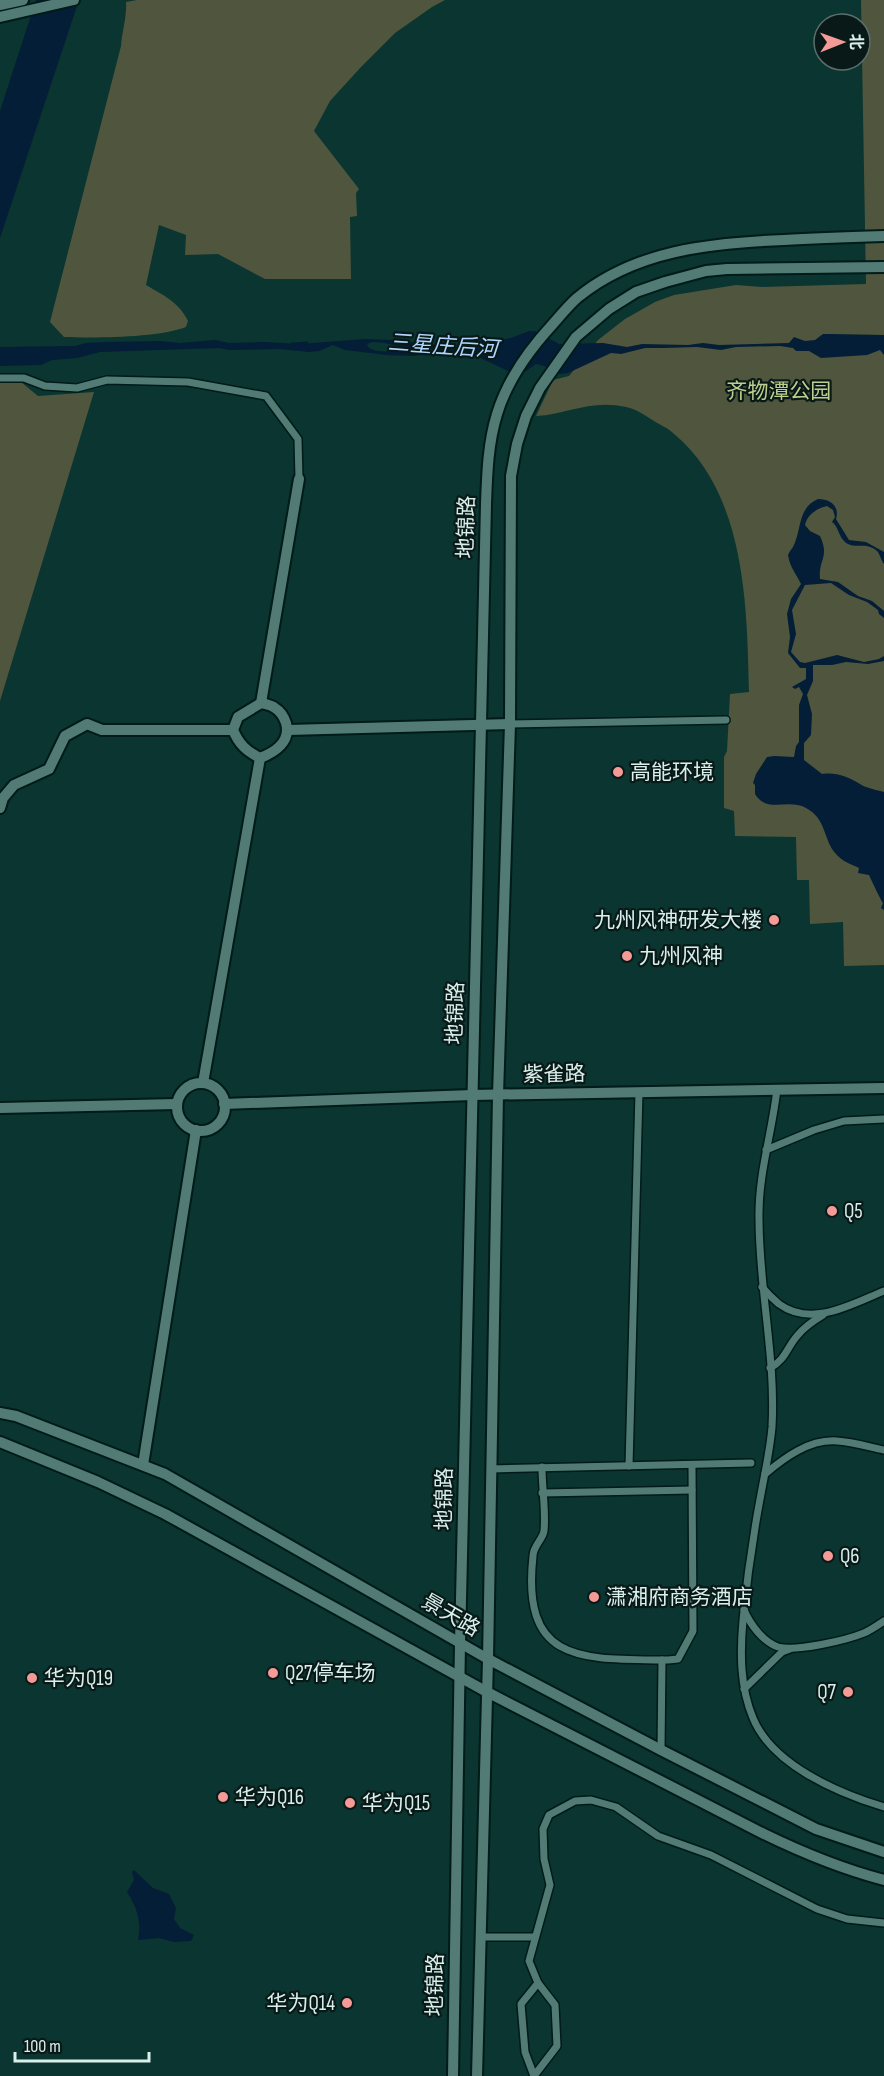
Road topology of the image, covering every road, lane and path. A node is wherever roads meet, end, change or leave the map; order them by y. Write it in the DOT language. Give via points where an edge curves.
graph roads {
  1 [pos="74,0"];
  2 [pos="0,5"];
  3 [pos="17,5"];
  4 [pos="0,17"];
  5 [pos="884,236"];
  6 [pos="884,267"];
  7 [pos="0,378"];
  8 [pos="300,479"];
  9 [pos="261,703"];
  10 [pos="726,720"];
  11 [pos="482,724"];
  12 [pos="510,724"];
  13 [pos="233,730"];
  14 [pos="288,730"];
  15 [pos="260,758"];
  16 [pos="0,808"];
  17 [pos="202,1083"];
  18 [pos="884,1088"];
  19 [pos="777,1089"];
  20 [pos="639,1092"];
  21 [pos="472,1095"];
  22 [pos="498,1095"];
  23 [pos="177,1104"];
  24 [pos="224,1104"];
  25 [pos="0,1108"];
  26 [pos="884,1119"];
  27 [pos="196,1130"];
  28 [pos="766,1150"];
  29 [pos="762,1287"];
  30 [pos="884,1291"];
  31 [pos="827,1312"];
  32 [pos="770,1368"];
  33 [pos="0,1413"];
  34 [pos="0,1442"];
  35 [pos="884,1450"];
  36 [pos="751,1463"];
  37 [pos="143,1465"];
  38 [pos="692,1465"];
  39 [pos="629,1466"];
  40 [pos="543,1467"];
  41 [pos="491,1469"];
  42 [pos="764,1474"];
  43 [pos="692,1490"];
  44 [pos="542,1493"];
  45 [pos="744,1610"];
  46 [pos="884,1621"];
  47 [pos="460,1642"];
  48 [pos="793,1648"];
  49 [pos="488,1659"];
  50 [pos="662,1660"];
  51 [pos="460,1677"];
  52 [pos="744,1689"];
  53 [pos="487,1692"];
  54 [pos="661,1750"];
  55 [pos="884,1807"];
  56 [pos="884,1852"];
  57 [pos="884,1880"];
  58 [pos="884,1923"];
  59 [pos="481,1937"];
  60 [pos="535,1937"];
  61 [pos="538,1983"];
  62 [pos="453,2076"];
  63 [pos="477,2076"];
  64 [pos="534,2076"];
  1 -- 3 [label="street"];
  2 -- 3 [label="street"];
  3 -- 4 [label="street"];
  5 -- 11 [label="street, 地锦路" via="747,241 650,258 613,274 576,298 532,347 497,413 488,458"];
  6 -- 12 [label="street, 地锦路" via="706,271 636,292 576,337 550,372 526,416 514,458"];
  7 -- 8 [label="street" via="24,378 45,386 77,388 107,381 188,382 266,396 298,439"];
  8 -- 9 [label="street"];
  9 -- 13 [label="street" via="238,717"];
  9 -- 14 [label="street" via="285,717"];
  10 -- 12 [label="street"];
  11 -- 12 [label="street"];
  11 -- 14 [label="street"];
  11 -- 21 [label="street, 地锦路"];
  12 -- 22 [label="street, 地锦路"];
  13 -- 15 [label="street" via="239,743"];
  13 -- 16 [label="street" via="102,730 87,724 65,736 49,769 14,784"];
  14 -- 15 [label="street" via="284,742"];
  15 -- 17 [label="street"];
  17 -- 23 [label="street" via="188,1086"];
  17 -- 24 [label="street" via="217,1090"];
  18 -- 19 [label="street, 紫雀路"];
  19 -- 20 [label="street, 紫雀路"];
  19 -- 28 [label="street"];
  20 -- 22 [label="street, 紫雀路"];
  20 -- 39 [label="street"];
  21 -- 22 [label="street, 紫雀路"];
  21 -- 24 [label="street, 紫雀路"];
  21 -- 47 [label="street, 地锦路"];
  22 -- 41 [label="street, 地锦路"];
  23 -- 25 [label="street"];
  23 -- 27 [label="street" via="180,1118"];
  24 -- 27 [label="street" via="217,1124"];
  26 -- 28 [label="street" via="844,1121"];
  27 -- 37 [label="street"];
  28 -- 29 [label="street" via="759,1217"];
  29 -- 31 [label="street" via="789,1310 817,1315"];
  29 -- 32 [label="street"];
  30 -- 31 [label="street"];
  31 -- 32 [label="street" via="804,1328 782,1362"];
  32 -- 42 [label="street" via="772,1429"];
  33 -- 37 [label="street, 景天路"];
  34 -- 51 [label="street" via="165,1514"];
  35 -- 42 [label="street" via="837,1441 818,1443 800,1449"];
  36 -- 38 [label="street"];
  37 -- 47 [label="street, 景天路"];
  38 -- 39 [label="street"];
  38 -- 43 [label="street"];
  39 -- 40 [label="street"];
  40 -- 41 [label="street"];
  40 -- 44 [label="street"];
  41 -- 49 [label="street, 地锦路"];
  42 -- 45 [label="street"];
  43 -- 44 [label="street"];
  43 -- 50 [label="street" via="693,1631 678,1659"];
  44 -- 50 [label="street" via="544,1534 533,1552 531,1575 533,1605 540,1626 562,1648 580,1655"];
  45 -- 48 [label="street" via="767,1641"];
  45 -- 52 [label="street" via="740,1646"];
  46 -- 48 [label="street" via="848,1639"];
  47 -- 49 [label="street, 景天路"];
  47 -- 51 [label="street, 地锦路"];
  48 -- 52 [label="street" via="782,1652"];
  49 -- 53 [label="street, 地锦路"];
  49 -- 54 [label="street, 景天路"];
  50 -- 54 [label="street"];
  51 -- 53 [label="street"];
  51 -- 62 [label="street, 地锦路"];
  52 -- 55 [label="street" via="754,1721 773,1749 806,1774"];
  53 -- 57 [label="street" via="795,1849"];
  53 -- 59 [label="street, 地锦路"];
  54 -- 56 [label="street, 景天路" via="816,1829"];
  58 -- 60 [label="street" via="847,1919 817,1909 711,1855 658,1836 615,1807 591,1800 575,1801 545,1821 544,1859 550,1886"];
  59 -- 60 [label="street"];
  59 -- 63 [label="street, 地锦路"];
  60 -- 61 [label="street" via="529,1961"];
  61 -- 64 [label="street" via="521,2004 525,2052"];
  61 -- 64 [label="street" via="555,2005 557,2046"];
}
